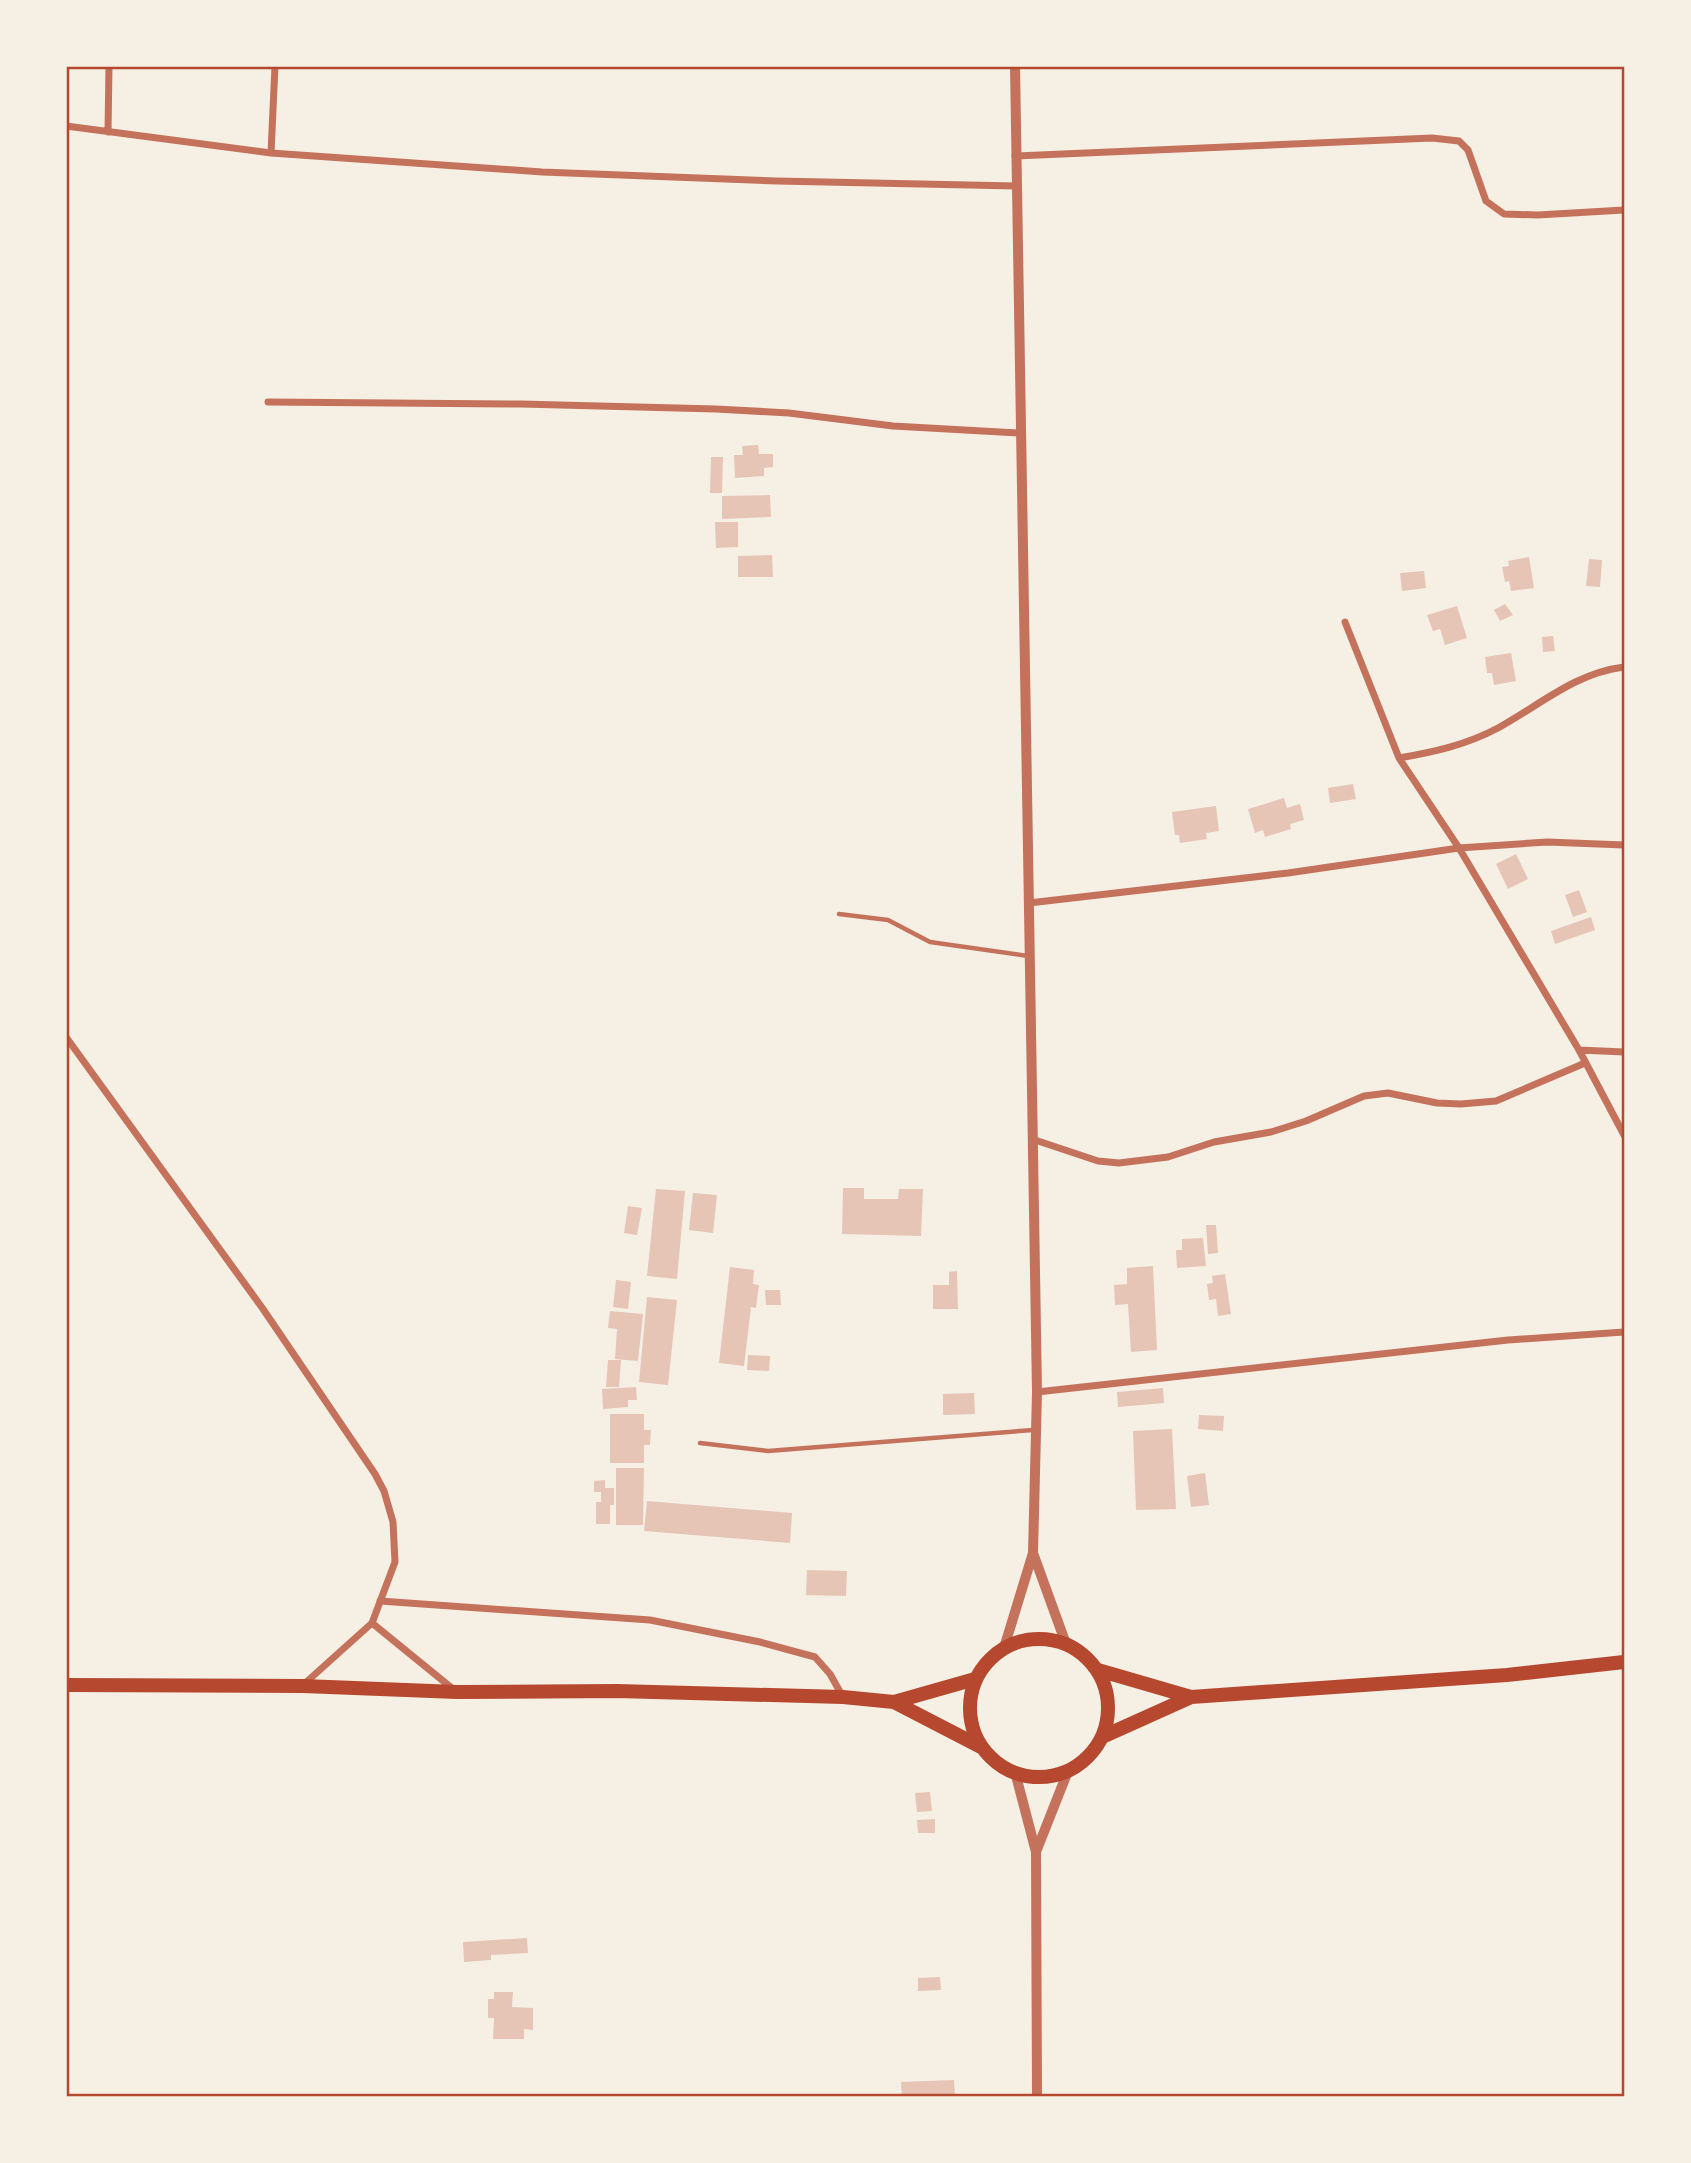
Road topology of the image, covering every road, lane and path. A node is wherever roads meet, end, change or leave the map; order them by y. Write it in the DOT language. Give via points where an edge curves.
graph roads {
  1 [pos="109,66"];
  2 [pos="275,66"];
  3 [pos="1015,66"];
  4 [pos="66,127"];
  5 [pos="108,132"];
  6 [pos="271,153"];
  7 [pos="1015,156"];
  8 [pos="1016,186"];
  9 [pos="1625,210"];
  10 [pos="268,402"];
  11 [pos="1020,433"];
  12 [pos="1345,622"];
  13 [pos="1625,667"];
  14 [pos="1399,758"];
  15 [pos="1625,845"];
  16 [pos="1459,848"];
  17 [pos="1029,903"];
  18 [pos="839,914"];
  19 [pos="1029,956"];
  20 [pos="66,1037"];
  21 [pos="1579,1050"];
  22 [pos="1625,1052"];
  23 [pos="1585,1063"];
  24 [pos="1625,1135"];
  25 [pos="1032,1139"];
  26 [pos="1625,1332"];
  27 [pos="1037,1392"];
  28 [pos="1036,1430"];
  29 [pos="699,1443"];
  30 [pos="1032,1553"];
  31 [pos="380,1601"];
  32 [pos="372,1623"];
  33 [pos="1066,1644"];
  34 [pos="1004,1648"];
  35 [pos="1625,1662"];
  36 [pos="1098,1670"];
  37 [pos="975,1679"];
  38 [pos="66,1685"];
  39 [pos="303,1686"];
  40 [pos="457,1692"];
  41 [pos="843,1698"];
  42 [pos="1191,1698"];
  43 [pos="894,1702"];
  44 [pos="1102,1737"];
  45 [pos="981,1747"];
  46 [pos="1068,1771"];
  47 [pos="1014,1772"];
  48 [pos="1036,1852"];
  49 [pos="1037,2096"];
  1 -- 5 [label="street"];
  2 -- 6 [label="street"];
  3 -- 7 [label="street"];
  4 -- 5 [label="street"];
  5 -- 6 [label="street"];
  6 -- 8 [label="street" via="555,172"];
  7 -- 8 [label="street"];
  7 -- 9 [label="street" via="1432,138 1459,141 1468,150 1486,201 1504,214"];
  8 -- 11 [label="street"];
  10 -- 11 [label="street" via="716,409"];
  11 -- 17 [label="street"];
  12 -- 14 [label="street"];
  13 -- 14 [label="street" via="1583,678 1452,749"];
  14 -- 16 [label="street"];
  15 -- 16 [label="street" via="1547,842"];
  16 -- 17 [label="street"];
  16 -- 21 [label="street"];
  17 -- 19 [label="street"];
  18 -- 19 [label="lane" via="888,920 930,942"];
  19 -- 25 [label="street"];
  20 -- 31 [label="street" via="375,1474 396,1540 395,1562"];
  21 -- 22 [label="street"];
  21 -- 23 [label="street"];
  23 -- 24 [label="street"];
  23 -- 25 [label="street" via="1496,1101 1461,1104 1388,1093 1364,1096 1271,1132 1214,1142 1168,1157 1098,1161"];
  25 -- 27 [label="street"];
  26 -- 27 [label="street"];
  27 -- 28 [label="street"];
  28 -- 29 [label="lane" via="768,1451"];
  28 -- 30 [label="street"];
  30 -- 33 [label="street"];
  30 -- 34 [label="street"];
  31 -- 32 [label="street"];
  31 -- 41 [label="street" via="650,1620 760,1642 814,1657"];
  32 -- 39 [label="street"];
  32 -- 40 [label="street"];
  33 -- 34 [label="main road" via="1024,1640"];
  33 -- 36 [label="main road"];
  34 -- 37 [label="main road" via="987,1661"];
  35 -- 42 [label="main road"];
  36 -- 42 [label="main road"];
  36 -- 44 [label="main road" via="1108,1703"];
  37 -- 43 [label="main road"];
  37 -- 45 [label="main road" via="969,1702 971,1726"];
  38 -- 39 [label="main road"];
  39 -- 40 [label="main road"];
  40 -- 41 [label="main road"];
  41 -- 43 [label="main road"];
  42 -- 44 [label="main road"];
  43 -- 45 [label="main road"];
  44 -- 46 [label="main road" via="1088,1757"];
  45 -- 47 [label="main road"];
  46 -- 47 [label="main road" via="1032,1777"];
  46 -- 48 [label="street"];
  47 -- 48 [label="street"];
  48 -- 49 [label="street"];
}
